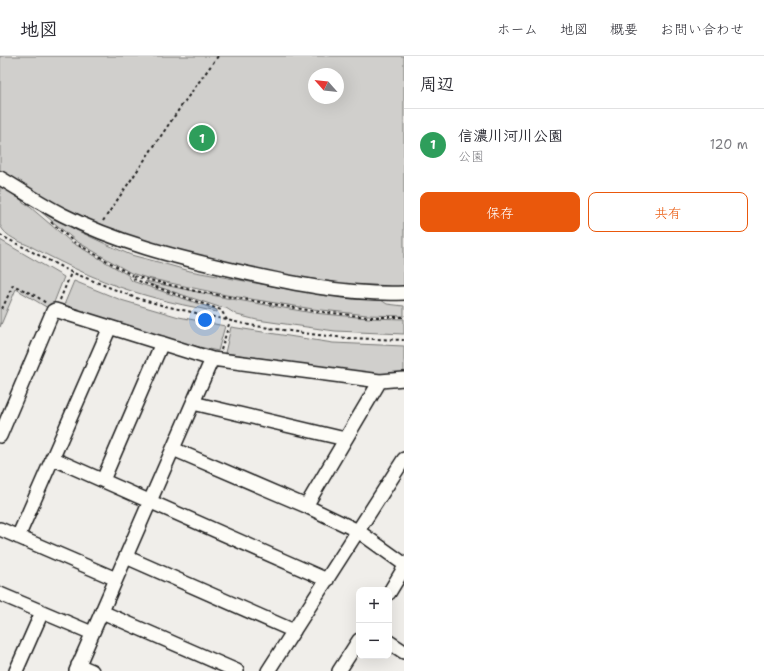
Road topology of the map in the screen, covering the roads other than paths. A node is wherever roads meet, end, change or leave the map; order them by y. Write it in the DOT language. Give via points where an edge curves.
graph roads {
  1 [pos="0,178"];
  2 [pos="404,293"];
  3 [pos="110,327"];
  4 [pos="162,343"];
  5 [pos="215,359"];
  6 [pos="404,379"];
  7 [pos="380,381"];
  8 [pos="193,402"];
  9 [pos="0,436"];
  10 [pos="345,439"];
  11 [pos="173,449"];
  12 [pos="52,458"];
  13 [pos="404,459"];
  14 [pos="103,480"];
  15 [pos="150,501"];
  16 [pos="306,506"];
  17 [pos="0,529"];
  18 [pos="358,531"];
  19 [pos="18,537"];
  20 [pos="126,557"];
  21 [pos="404,568"];
  22 [pos="116,578"];
  23 [pos="327,580"];
  24 [pos="392,588"];
  25 [pos="0,594"];
  26 [pos="42,612"];
  27 [pos="102,612"];
  28 [pos="294,631"];
  29 [pos="92,633"];
  30 [pos="392,644"];
  31 [pos="356,645"];
  32 [pos="404,652"];
  33 [pos="77,668"];
  34 [pos="16,671"];
  35 [pos="92,671"];
  36 [pos="238,671"];
  37 [pos="268,671"];
  38 [pos="339,671"];
  1 -- 2 [label="street" via="62,215 148,249 199,263 310,286 381,294"];
  3 -- 4 [label="street"];
  3 -- 9 [label="street" via="57,307 53,311"];
  3 -- 12 [label="street"];
  4 -- 5 [label="street"];
  4 -- 14 [label="street"];
  5 -- 7 [label="street"];
  5 -- 8 [label="street"];
  6 -- 7 [label="street"];
  7 -- 10 [label="street"];
  8 -- 10 [label="street"];
  8 -- 11 [label="street"];
  10 -- 16 [label="street"];
  11 -- 15 [label="street"];
  11 -- 16 [label="street"];
  12 -- 14 [label="street"];
  12 -- 19 [label="street"];
  13 -- 18 [label="street"];
  14 -- 15 [label="street"];
  15 -- 20 [label="street"];
  15 -- 23 [label="street"];
  16 -- 18 [label="street"];
  17 -- 19 [label="street"];
  18 -- 21 [label="street"];
  18 -- 23 [label="street"];
  19 -- 22 [label="street"];
  20 -- 22 [label="street"];
  20 -- 28 [label="street"];
  21 -- 24 [label="street"];
  22 -- 27 [label="street"];
  23 -- 28 [label="street"];
  25 -- 26 [label="street"];
  26 -- 29 [label="street"];
  26 -- 34 [label="street"];
  27 -- 29 [label="street"];
  27 -- 36 [label="street"];
  28 -- 37 [label="street"];
  29 -- 33 [label="street"];
  30 -- 32 [label="street"];
  31 -- 38 [label="street"];
  33 -- 35 [label="street"];
}
